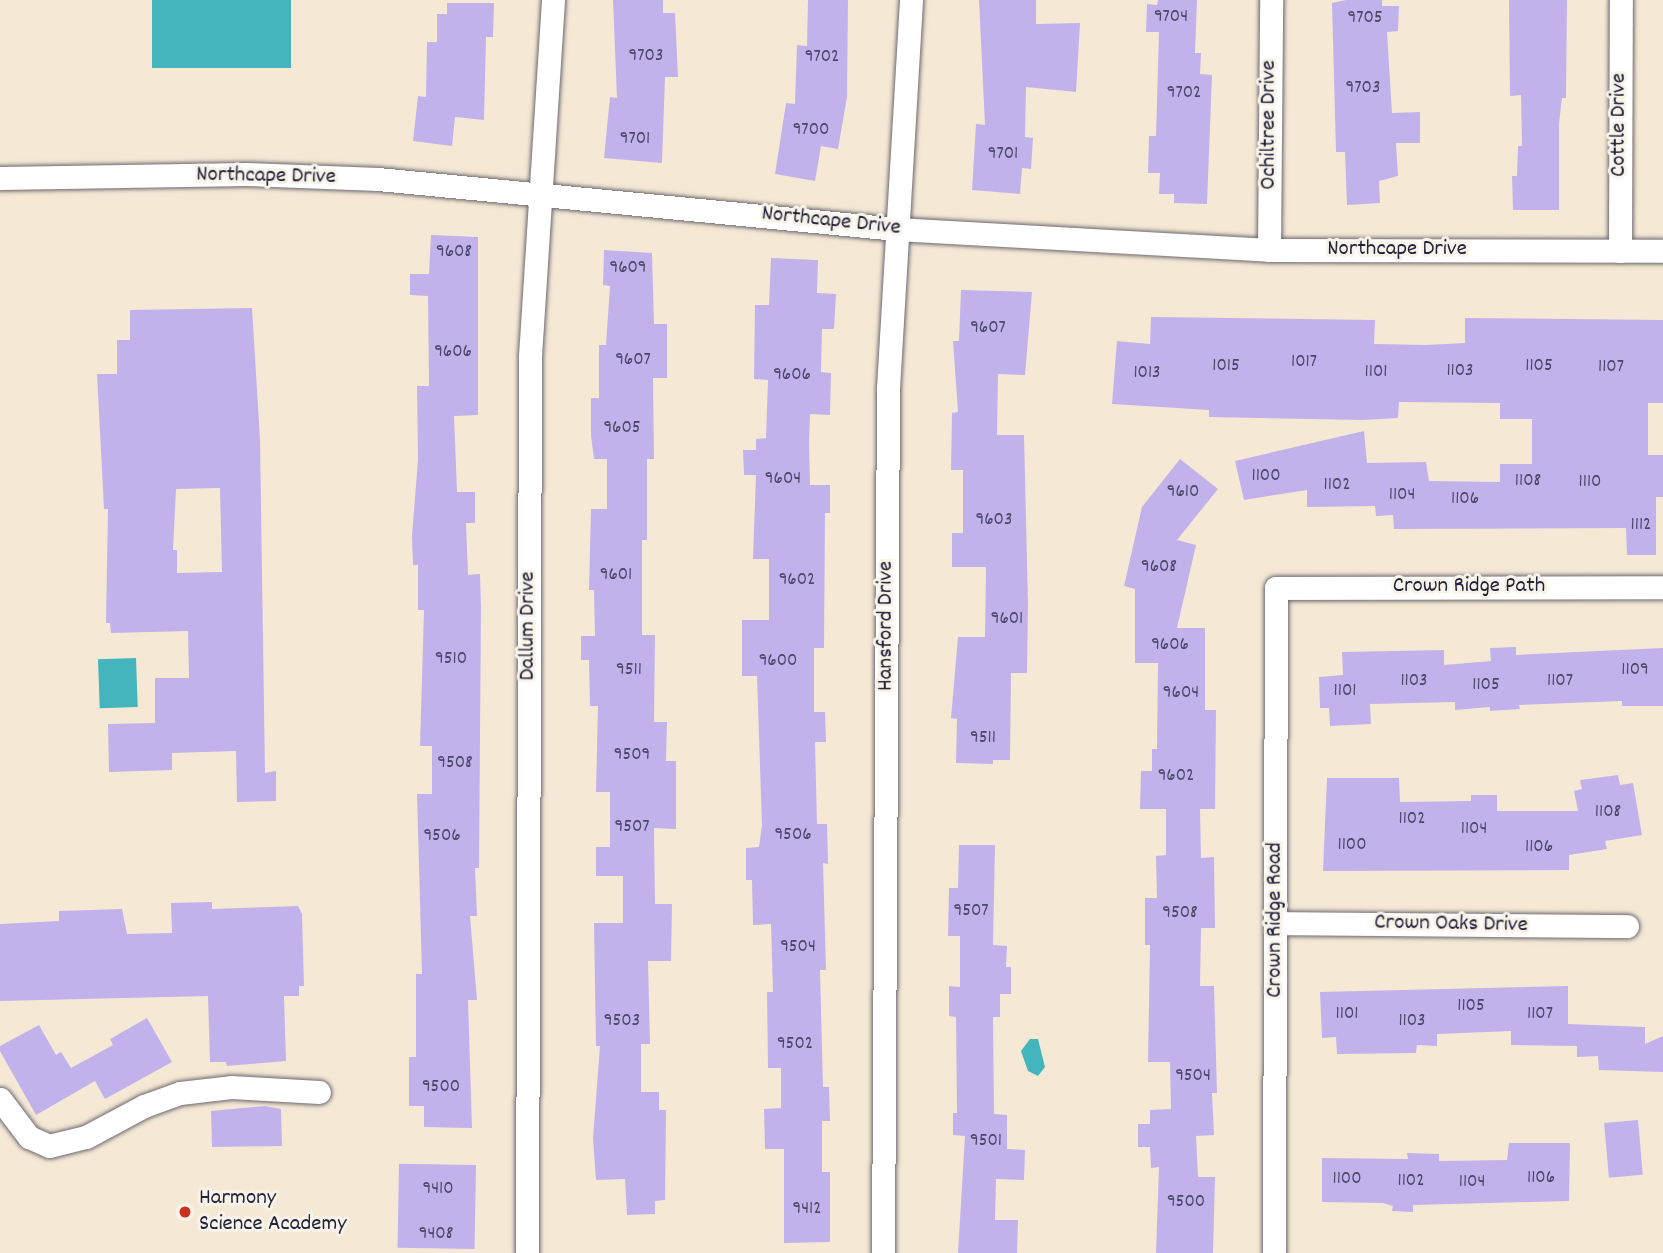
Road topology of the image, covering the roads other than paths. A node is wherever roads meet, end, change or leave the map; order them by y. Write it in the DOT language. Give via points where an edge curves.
graph roads {
  1 [pos="553,0"];
  2 [pos="911,0"];
  3 [pos="1271,0"];
  4 [pos="1621,0"];
  5 [pos="0,178"];
  6 [pos="540,192"];
  7 [pos="896,229"];
  8 [pos="1269,250"];
  9 [pos="1620,251"];
  10 [pos="1663,251"];
  11 [pos="1663,587"];
  12 [pos="1276,588"];
  13 [pos="1276,923"];
  14 [pos="1627,926"];
  15 [pos="319,1092"];
  16 [pos="0,1099"];
  17 [pos="527,1253"];
  18 [pos="883,1253"];
  19 [pos="1274,1253"];
  1 -- 6 [label="street, Dallum Drive"];
  2 -- 7 [label="street, Hansford Drive"];
  3 -- 8 [label="street, Ochiltree Drive"];
  4 -- 9 [label="street, Cottle Drive"];
  5 -- 6 [label="street, Northcape Drive" via="247,174"];
  6 -- 7 [label="street, Northcape Drive"];
  6 -- 17 [label="street, Dallum Drive" via="530,356"];
  7 -- 8 [label="street, Northcape Drive"];
  7 -- 18 [label="street, Hansford Drive" via="888,388"];
  8 -- 9 [label="street, Northcape Drive"];
  9 -- 10 [label="street, Northcape Drive"];
  11 -- 12 [label="street, Crown Ridge Path"];
  12 -- 13 [label="street, Crown Ridge Road"];
  13 -- 14 [label="street, Crown Oaks Drive"];
  13 -- 19 [label="street, Crown Ridge Road"];
  15 -- 16 [label="street" via="232,1087 180,1093 86,1137 50,1146 29,1137"];
}
